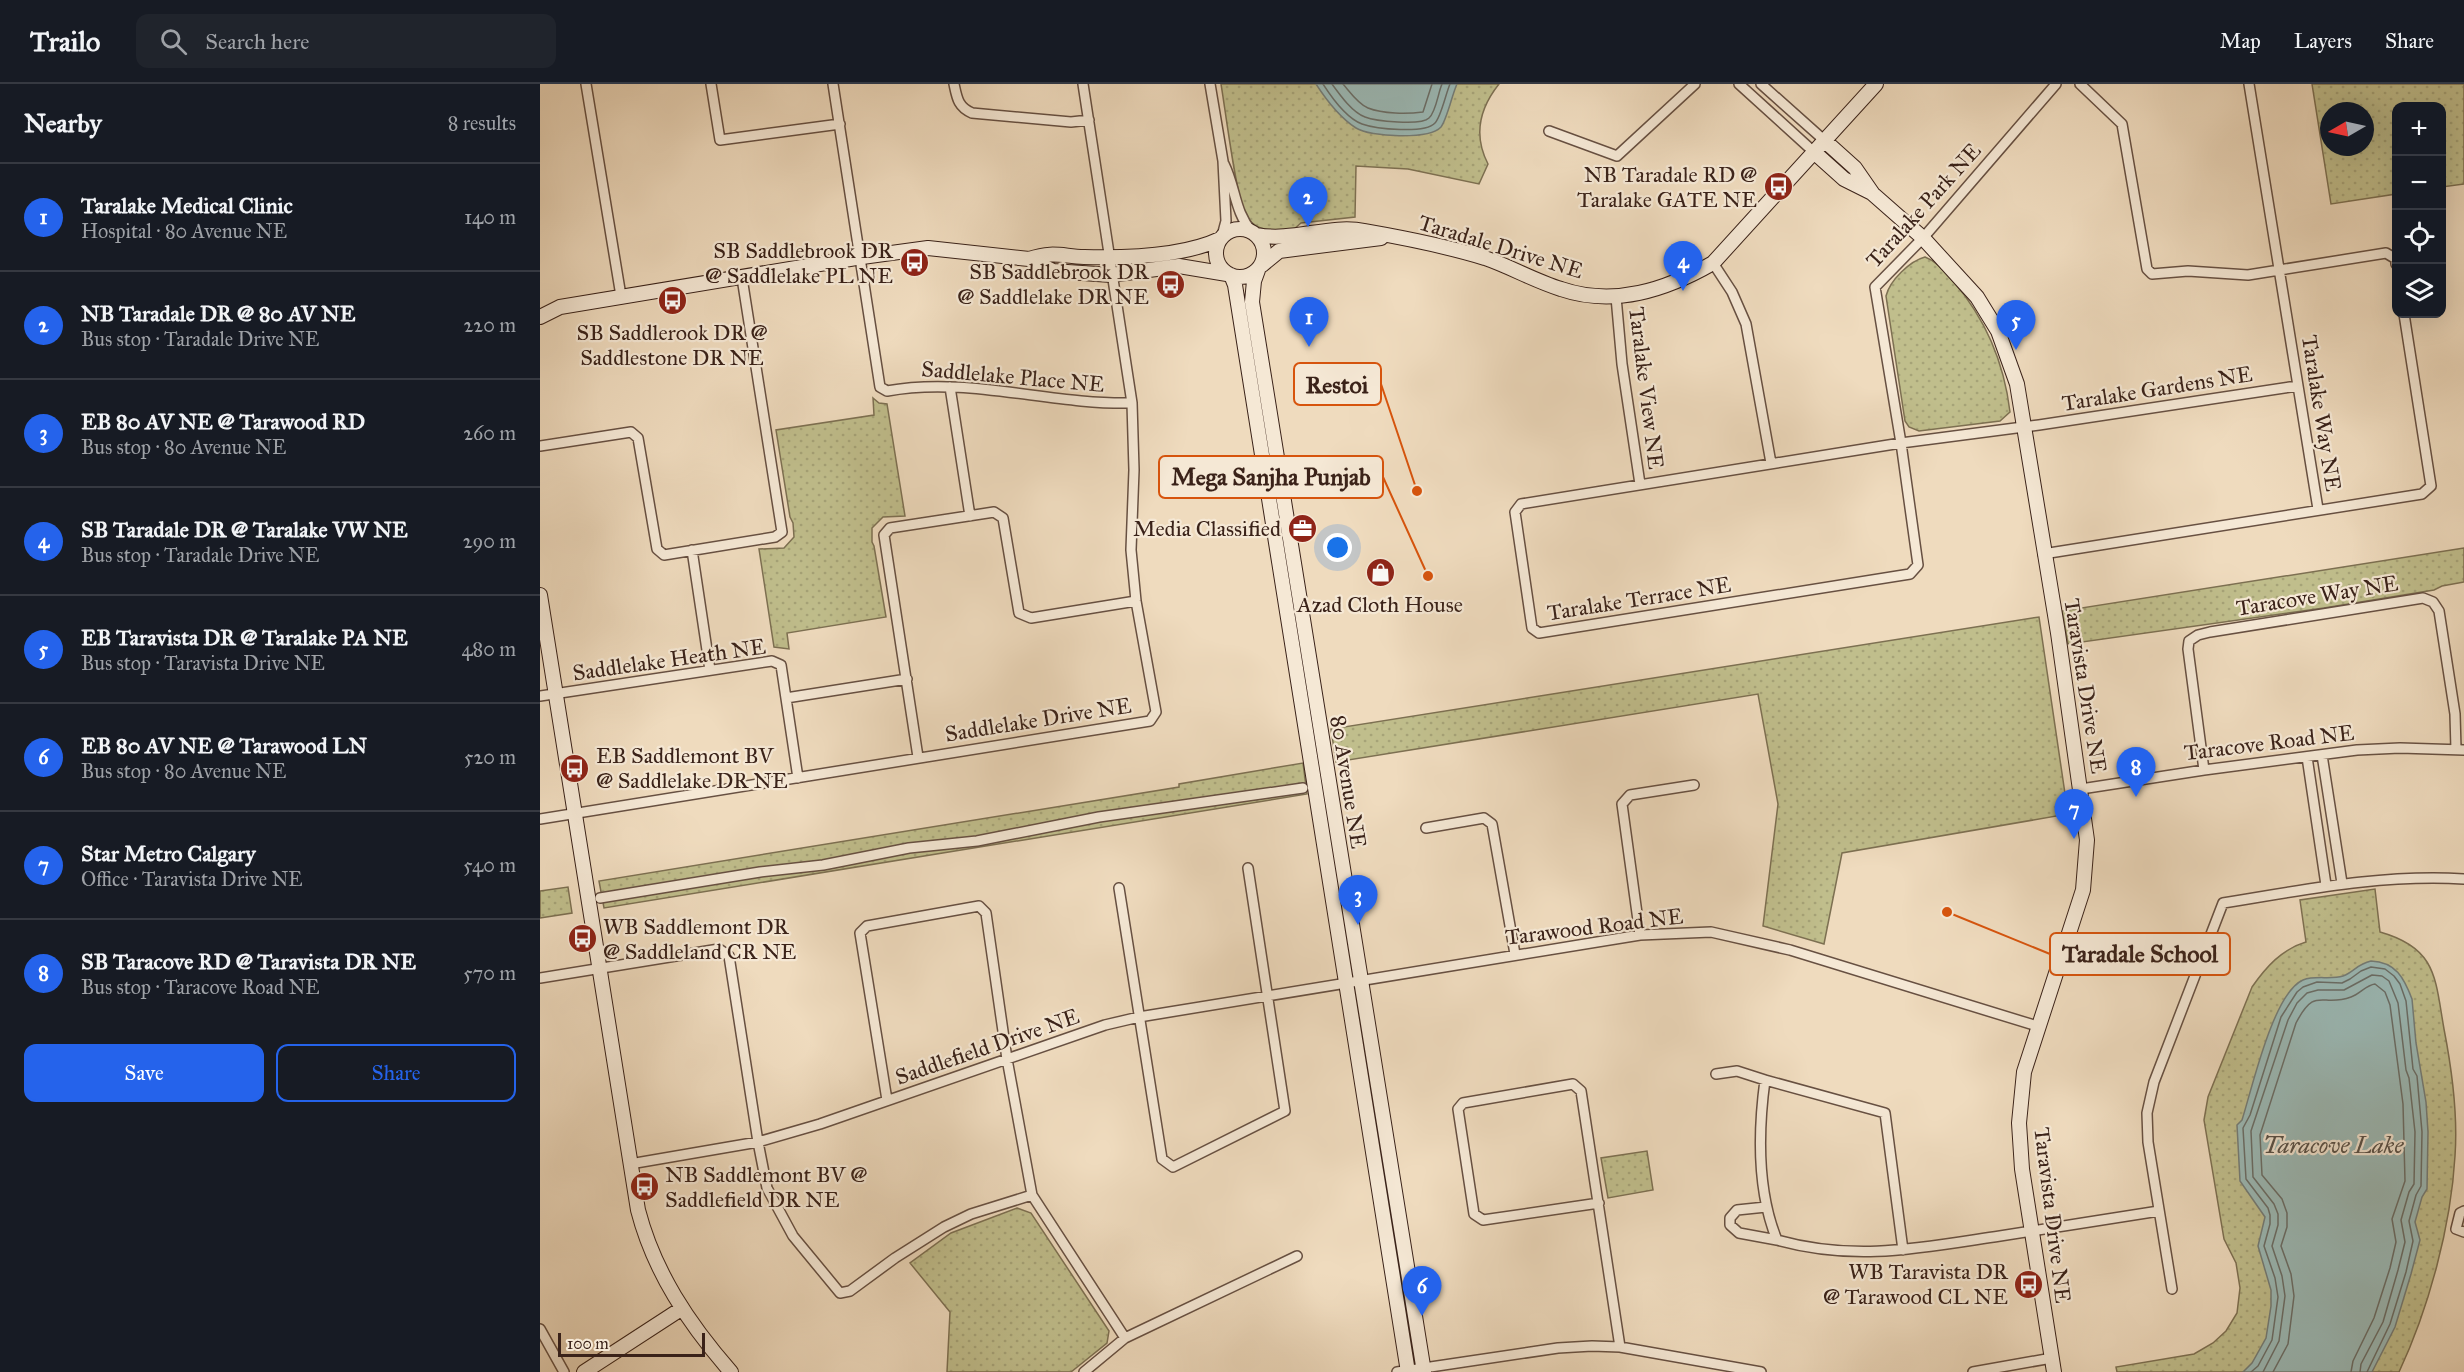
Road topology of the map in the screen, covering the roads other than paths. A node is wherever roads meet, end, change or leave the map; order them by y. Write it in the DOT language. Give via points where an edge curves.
graph roads {
  1 [pos="586,84"];
  2 [pos="711,84"];
  3 [pos="833,84"];
  4 [pos="954,84"];
  5 [pos="1083,84"];
  6 [pos="1210,84"];
  7 [pos="1695,84"];
  8 [pos="1739,84"];
  9 [pos="1761,84"];
  10 [pos="1876,84"];
  11 [pos="2056,84"];
  12 [pos="2080,84"];
  13 [pos="2249,84"];
  14 [pos="1089,120"];
  15 [pos="840,124"];
  16 [pos="1549,131"];
  17 [pos="1825,141"];
  18 [pos="1815,153"];
  19 [pos="1223,161"];
  20 [pos="1874,194"];
  21 [pos="1255,233"];
  22 [pos="1389,236"];
  23 [pos="1221,237"];
  24 [pos="1923,238"];
  25 [pos="862,256"];
  26 [pos="1109,257"];
  27 [pos="2392,257"];
  28 [pos="1029,259"];
  29 [pos="1713,263"];
  30 [pos="1260,268"];
  31 [pos="2279,269"];
  32 [pos="1229,274"];
  33 [pos="1111,275"];
  34 [pos="742,278"];
  35 [pos="621,296"];
  36 [pos="1616,297"];
  37 [pos="540,303"];
  38 [pos="560,306"];
  39 [pos="540,317"];
  40 [pos="2405,318"];
  41 [pos="2297,386"];
  42 [pos="950,387"];
  43 [pos="1132,403"];
  44 [pos="2022,428"];
  45 [pos="1901,443"];
  46 [pos="540,446"];
  47 [pos="1771,463"];
  48 [pos="1640,484"];
  49 [pos="2318,509"];
  50 [pos="970,516"];
  51 [pos="692,550"];
  52 [pos="2043,554"];
  53 [pos="540,595"];
  54 [pos="1136,601"];
  55 [pos="710,669"];
  56 [pos="907,679"];
  57 [pos="556,694"];
  58 [pos="540,696"];
  59 [pos="786,699"];
  60 [pos="2460,750"];
  61 [pos="2322,755"];
  62 [pos="918,757"];
  63 [pos="2307,757"];
  64 [pos="2204,770"];
  65 [pos="798,778"];
  66 [pos="1694,785"];
  67 [pos="1303,788"];
  68 [pos="2081,789"];
  69 [pos="574,813"];
  70 [pos="540,819"];
  71 [pos="1426,828"];
  72 [pos="1248,868"];
  73 [pos="2464,879"];
  74 [pos="2342,883"];
  75 [pos="2326,885"];
  76 [pos="1119,888"];
  77 [pos="600,898"];
  78 [pos="1640,934"];
  79 [pos="1515,954"];
  80 [pos="598,968"];
  81 [pos="540,978"];
  82 [pos="1360,982"];
  83 [pos="1345,984"];
  84 [pos="1267,997"];
  85 [pos="1139,1017"];
  86 [pos="2037,1026"];
  87 [pos="1007,1059"];
  88 [pos="1716,1074"];
  89 [pos="1765,1080"];
  90 [pos="887,1100"];
  91 [pos="758,1142"];
  92 [pos="630,1164"];
  93 [pos="1032,1195"];
  94 [pos="1599,1203"];
  95 [pos="1766,1207"];
  96 [pos="2159,1211"];
  97 [pos="2464,1211"];
  98 [pos="2032,1231"];
  99 [pos="2464,1232"];
  100 [pos="1777,1240"];
  101 [pos="1903,1250"];
  102 [pos="1297,1256"];
  103 [pos="2172,1290"];
  104 [pos="681,1309"];
  105 [pos="540,1329"];
  106 [pos="1125,1338"];
  107 [pos="1620,1347"];
  108 [pos="2053,1365"];
  109 [pos="1424,1370"];
  110 [pos="564,1372"];
  111 [pos="584,1372"];
  112 [pos="730,1372"];
  113 [pos="1084,1372"];
  114 [pos="1404,1372"];
  115 [pos="1761,1372"];
  116 [pos="1973,1372"];
  1 -- 35 [label="street"];
  2 -- 15 [label="street" via="720,140"];
  3 -- 15 [label="street"];
  4 -- 14 [label="street" via="961,108 972,113 1071,122"];
  5 -- 14 [label="street, Saddlelake Drive NE"];
  6 -- 19 [label="street"];
  7 -- 16 [label="street" via="1617,156"];
  8 -- 18 [label="street"];
  9 -- 17 [label="street"];
  10 -- 17 [label="street, Taradale Drive NE"];
  11 -- 24 [label="street, Taralake Park NE"];
  12 -- 31 [label="street" via="2122,124 2147,269 2152,274 2188,271 2247,275"];
  13 -- 31 [label="street, Taralake Way NE"];
  14 -- 26 [label="street, Saddlelake Drive NE"];
  15 -- 25 [label="street"];
  17 -- 18 [label="street, Taradale Drive NE"];
  17 -- 20 [label="street, Taravista Drive NE" via="1855,168"];
  18 -- 20 [label="street, Taravista Drive NE" via="1844,179"];
  18 -- 29 [label="street, Taradale Drive NE"];
  19 -- 21 [label="street" via="1233,182 1242,220"];
  19 -- 23 [label="street" via="1226,221"];
  20 -- 24 [label="street, Taravista Drive NE"];
  21 -- 22 [label="street, Taradale Drive NE" via="1277,237 1354,230"];
  21 -- 23 [label="street" via="1240,228"];
  21 -- 30 [label="street" via="1263,245"];
  22 -- 30 [label="street, Taradale Drive NE" via="1279,251"];
  22 -- 36 [label="street, Taradale Drive NE" via="1486,259 1562,290"];
  23 -- 26 [label="street" via="1198,249"];
  23 -- 32 [label="street" via="1215,253 1217,262"];
  24 -- 44 [label="street, Taravista Drive NE" via="1977,297 1998,331 2017,384"];
  24 -- 45 [label="street, Taralake Park NE" via="1875,287"];
  25 -- 28 [label="street" via="928,248"];
  25 -- 34 [label="street"];
  25 -- 42 [label="street, Saddlelake Place NE" via="880,387 887,391 926,385"];
  26 -- 28 [label="street" via="1046,253"];
  26 -- 33 [label="street, Saddlelake Drive NE"];
  27 -- 31 [label="street" via="2386,253"];
  28 -- 33 [label="street" via="1053,271"];
  29 -- 36 [label="street, Taradale Drive NE" via="1669,285"];
  29 -- 47 [label="street" via="1746,324"];
  30 -- 32 [label="street" via="1246,277"];
  30 -- 82 [label="street, 80 Avenue NE" via="1252,302"];
  31 -- 41 [label="street, Taralake Way NE"];
  32 -- 33 [label="street" via="1179,266"];
  32 -- 83 [label="street, 80 Avenue NE" via="1235,285 1255,406"];
  33 -- 43 [label="street, Saddlelake Drive NE"];
  34 -- 35 [label="street"];
  34 -- 51 [label="street" via="782,532 775,537"];
  35 -- 38 [label="street"];
  36 -- 48 [label="street, Taralake View NE"];
  37 -- 38 [label="street"];
  38 -- 39 [label="street"];
  40 -- 49 [label="street" via="2431,486 2422,494"];
  41 -- 44 [label="street, Taralake Gardens NE"];
  41 -- 49 [label="street, Taralake Way NE"];
  42 -- 43 [label="street, Saddlelake Place NE" via="1088,403"];
  42 -- 50 [label="street"];
  43 -- 54 [label="street, Saddlelake Drive NE" via="1131,550"];
  44 -- 45 [label="street, Taralake Terrace NE"];
  44 -- 52 [label="street, Taravista Drive NE"];
  45 -- 47 [label="street, Taralake Terrace NE"];
  45 -- 48 [label="street, Taralake Terrace NE" via="1918,565 1911,574 1539,633 1532,628 1515,512 1521,504"];
  46 -- 51 [label="street" via="631,432 638,438 657,549 664,555"];
  47 -- 48 [label="street, Taralake Terrace NE"];
  49 -- 52 [label="street, Taralake Way NE"];
  50 -- 54 [label="street" via="994,512 1003,518 1019,613 1031,618"];
  50 -- 56 [label="street" via="890,528 884,535"];
  51 -- 55 [label="street"];
  52 -- 68 [label="street, Taravista Drive NE"];
  53 -- 57 [label="street"];
  54 -- 62 [label="street, Saddlelake Drive NE" via="1156,712 1150,721"];
  55 -- 57 [label="street, Saddlelake Heath NE"];
  55 -- 59 [label="street, Saddlelake Heath NE" via="772,661 781,665"];
  56 -- 59 [label="street"];
  56 -- 62 [label="street"];
  57 -- 58 [label="street, Saddlelake Heath NE"];
  57 -- 69 [label="street"];
  59 -- 65 [label="street, Saddlelake Heath NE"];
  60 -- 61 [label="street, Taracove Road NE" via="2400,748"];
  60 -- 64 [label="street, Taracove Way NE" via="2439,610 2423,598 2210,632 2189,640"];
  61 -- 63 [label="street, Taracove Road NE"];
  61 -- 74 [label="street"];
  62 -- 65 [label="street, Saddlelake Drive NE"];
  63 -- 64 [label="street, Taracove Road NE"];
  63 -- 75 [label="street"];
  64 -- 68 [label="street, Taracove Road NE"];
  65 -- 69 [label="street, Saddlelake Drive NE"];
  66 -- 78 [label="street" via="1630,795 1622,804"];
  67 -- 77 [label="street"];
  68 -- 86 [label="street, Taravista Drive NE" via="2087,840 2083,890"];
  69 -- 70 [label="street, Saddlelake Drive NE"];
  69 -- 80 [label="street"];
  71 -- 79 [label="street" via="1484,818 1492,824"];
  72 -- 84 [label="street"];
  73 -- 74 [label="street"];
  74 -- 75 [label="street"];
  75 -- 96 [label="street" via="2223,903 2149,1102 2148,1142"];
  76 -- 85 [label="street"];
  78 -- 79 [label="street, Tarawood Road NE"];
  78 -- 86 [label="street, Tarawood Road NE" via="1711,932 1790,950"];
  79 -- 82 [label="street, Tarawood Road NE"];
  80 -- 81 [label="street"];
  80 -- 91 [label="street" via="719,949 729,956"];
  80 -- 92 [label="street"];
  82 -- 83 [label="street, Saddlefield Drive NE"];
  82 -- 109 [label="street, 80 Avenue NE"];
  83 -- 84 [label="street, Saddlefield Drive NE"];
  83 -- 114 [label="street, 80 Avenue NE"];
  84 -- 85 [label="street, Saddlefield Drive NE"];
  84 -- 85 [label="street" via="1286,1111 1173,1167 1162,1159"];
  85 -- 87 [label="street, Saddlefield Drive NE"];
  86 -- 98 [label="street, Taravista Drive NE" via="2024,1072 2019,1123"];
  87 -- 90 [label="street, Saddlefield Drive NE"];
  87 -- 90 [label="street" via="986,913 979,906 867,926 860,933"];
  87 -- 93 [label="street"];
  88 -- 89 [label="street" via="1737,1071"];
  89 -- 95 [label="street" via="1761,1145"];
  89 -- 101 [label="street" via="1885,1113"];
  90 -- 91 [label="street, Saddlefield Drive NE"];
  91 -- 92 [label="street, Saddlefield Drive NE"];
  91 -- 93 [label="street" via="767,1188 793,1236 840,1293 850,1291 944,1227"];
  92 -- 104 [label="street" via="644,1233"];
  93 -- 106 [label="street"];
  94 -- 94 [label="street" via="1581,1090 1573,1084 1463,1102 1458,1109 1474,1214 1483,1220"];
  94 -- 107 [label="street"];
  95 -- 100 [label="street"];
  95 -- 100 [label="street" via="1737,1210 1730,1225 1738,1233"];
  96 -- 98 [label="street"];
  96 -- 103 [label="street"];
  97 -- 99 [label="street" via="2456,1230"];
  98 -- 101 [label="street"];
  98 -- 108 [label="street, Taravista Drive NE"];
  100 -- 101 [label="street" via="1820,1250"];
  102 -- 106 [label="street"];
  104 -- 111 [label="street"];
  104 -- 112 [label="street"];
  105 -- 110 [label="street"];
  106 -- 113 [label="street"];
  107 -- 109 [label="street" via="1558,1348"];
  107 -- 115 [label="street"];
  108 -- 116 [label="street"];
  109 -- 114 [label="street"];
}
